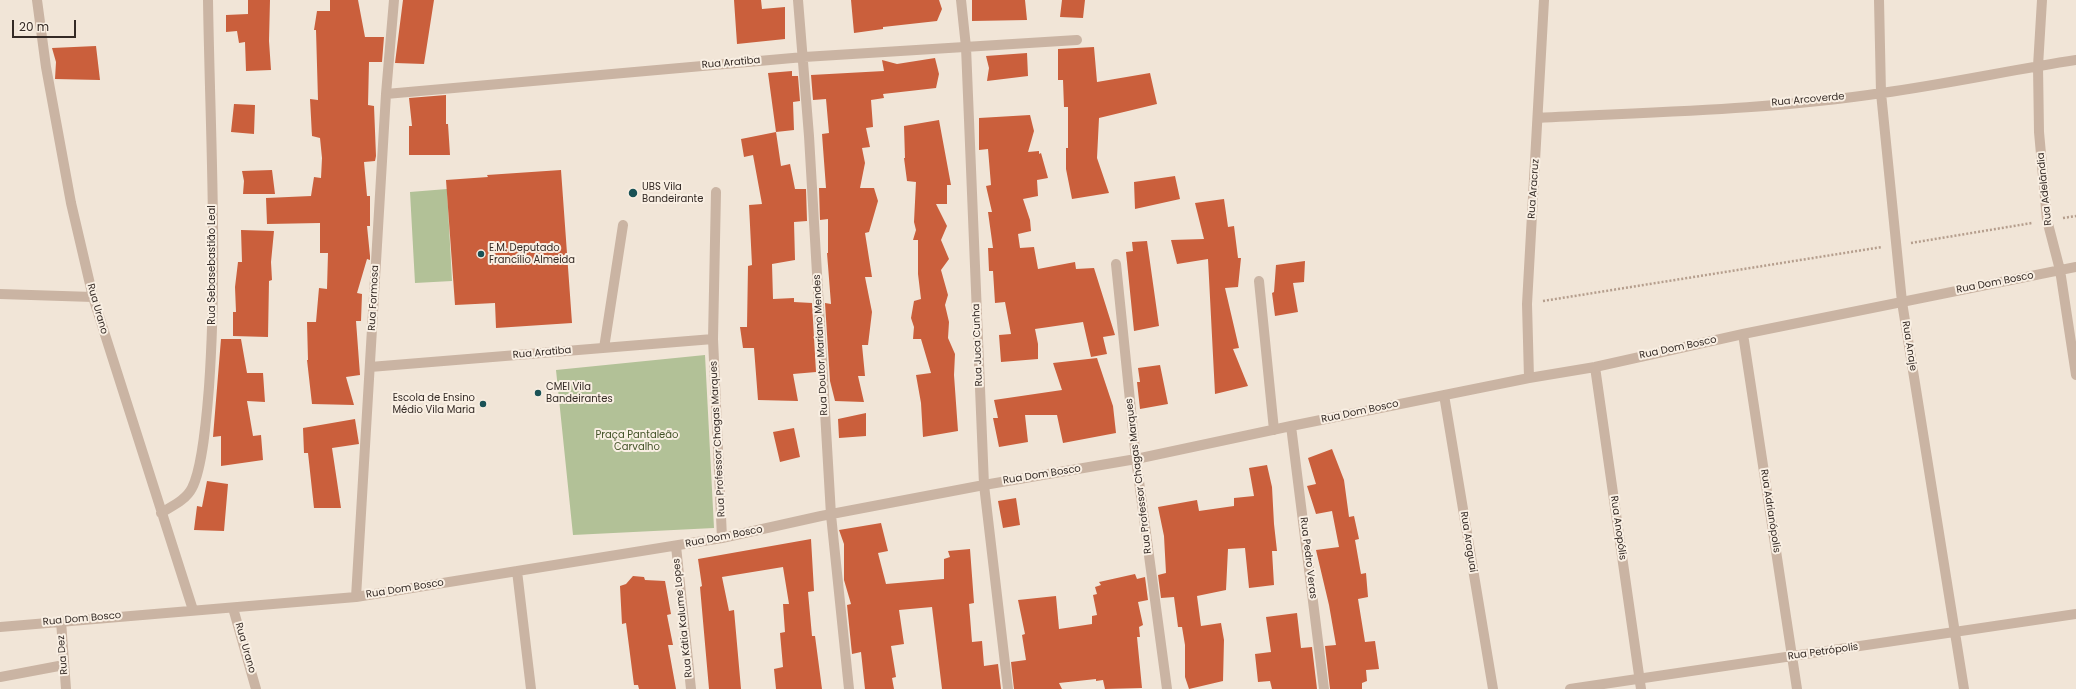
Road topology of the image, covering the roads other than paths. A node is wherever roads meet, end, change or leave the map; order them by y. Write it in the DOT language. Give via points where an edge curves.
graph roads {
  1 [pos="38,0"];
  2 [pos="208,0"];
  3 [pos="394,0"];
  4 [pos="798,0"];
  5 [pos="961,0"];
  6 [pos="1544,0"];
  7 [pos="1879,0"];
  8 [pos="2042,0"];
  9 [pos="1077,40"];
  10 [pos="966,47"];
  11 [pos="804,56"];
  12 [pos="2076,60"];
  13 [pos="2038,66"];
  14 [pos="1882,93"];
  15 [pos="386,94"];
  16 [pos="1538,118"];
  17 [pos="716,192"];
  18 [pos="623,225"];
  19 [pos="1116,264"];
  20 [pos="2076,267"];
  21 [pos="2060,270"];
  22 [pos="1259,281"];
  23 [pos="0,294"];
  24 [pos="93,297"];
  25 [pos="1902,302"];
  26 [pos="1743,334"];
  27 [pos="713,339"];
  28 [pos="604,348"];
  29 [pos="1596,366"];
  30 [pos="370,367"];
  31 [pos="2076,375"];
  32 [pos="1529,378"];
  33 [pos="1444,395"];
  34 [pos="1291,426"];
  35 [pos="1274,430"];
  36 [pos="1136,459"];
  37 [pos="984,485"];
  38 [pos="161,512"];
  39 [pos="831,515"];
  40 [pos="722,538"];
  41 [pos="676,546"];
  42 [pos="517,571"];
  43 [pos="356,597"];
  44 [pos="233,608"];
  45 [pos="194,610"];
  46 [pos="2076,614"];
  47 [pos="61,621"];
  48 [pos="0,627"];
  49 [pos="1956,632"];
  50 [pos="1792,656"];
  51 [pos="64,665"];
  52 [pos="0,677"];
  53 [pos="1640,679"];
  54 [pos="66,689"];
  55 [pos="256,689"];
  56 [pos="531,689"];
  57 [pos="691,689"];
  58 [pos="849,689"];
  59 [pos="1008,689"];
  60 [pos="1167,689"];
  61 [pos="1324,689"];
  62 [pos="1493,689"];
  63 [pos="1570,689"];
  64 [pos="1642,689"];
  65 [pos="1797,689"];
  66 [pos="1964,689"];
  1 -- 24 [label="street, Rua Urano" via="46,67 68,188"];
  2 -- 38 [label="street, Rua Sebasebastião Leal" via="213,279 206,417 198,468 192,488 184,498"];
  3 -- 15 [label="street, Rua Formosa"];
  4 -- 11 [label="street, Rua Doutor Mariano Mendes"];
  5 -- 10 [label="street, Rua Juca Cunha"];
  6 -- 16 [label="street, Rua Aracruz"];
  7 -- 14 [label="street, Rua Anaje"];
  8 -- 13 [label="street, Rua Adelândia"];
  9 -- 10 [label="street, Rua Aratiba"];
  10 -- 11 [label="street, Rua Aratiba"];
  10 -- 37 [label="street, Rua Juca Cunha"];
  11 -- 15 [label="street, Rua Aratiba"];
  11 -- 39 [label="street, Rua Doutor Mariano Mendes"];
  12 -- 13 [label="street, Rua Arcoverde"];
  13 -- 14 [label="street, Rua Arcoverde"];
  13 -- 21 [label="street, Rua Adelândia" via="2039,132 2047,220"];
  14 -- 16 [label="street, Rua Arcoverde" via="1678,111"];
  14 -- 25 [label="street, Rua Anaje"];
  15 -- 30 [label="street, Rua Formosa"];
  16 -- 32 [label="street, Rua Aracruz" via="1527,304"];
  17 -- 27 [label="street, Rua Professor Chagas Marques"];
  18 -- 28 [label="street"];
  19 -- 36 [label="street, Rua Professor Chagas Marques"];
  20 -- 21 [label="street, Rua Dom Bosco"];
  21 -- 25 [label="street, Rua Dom Bosco"];
  21 -- 31 [label="street, Rua Adelândia"];
  22 -- 35 [label="street"];
  23 -- 24 [label="street"];
  24 -- 38 [label="street, Rua Urano"];
  25 -- 26 [label="street, Rua Dom Bosco"];
  25 -- 49 [label="street, Rua Anaje"];
  26 -- 29 [label="street, Rua Dom Bosco"];
  26 -- 50 [label="street, Rua Adrianópolis"];
  27 -- 28 [label="street, Rua Aratiba"];
  27 -- 40 [label="street, Rua Professor Chagas Marques"];
  28 -- 30 [label="street, Rua Aratiba"];
  29 -- 32 [label="street, Rua Dom Bosco"];
  29 -- 53 [label="street, Rua Anopólis"];
  30 -- 43 [label="street, Rua Formosa"];
  32 -- 33 [label="street, Rua Dom Bosco"];
  33 -- 34 [label="street, Rua Dom Bosco"];
  33 -- 62 [label="street, Rua Araguai"];
  34 -- 35 [label="street, Rua Dom Bosco"];
  34 -- 61 [label="street, Rua Pedro Veras"];
  35 -- 36 [label="street, Rua Dom Bosco"];
  36 -- 37 [label="street, Rua Dom Bosco"];
  36 -- 60 [label="street, Rua Professor Chagas Marques"];
  37 -- 39 [label="street, Rua Dom Bosco"];
  37 -- 59 [label="street, Rua Juca Cunha"];
  38 -- 45 [label="street, Rua Urano"];
  39 -- 40 [label="street, Rua Dom Bosco"];
  39 -- 58 [label="street, Rua Doutor Mariano Mendes"];
  40 -- 41 [label="street, Rua Dom Bosco"];
  41 -- 42 [label="street, Rua Dom Bosco"];
  41 -- 57 [label="street, Rua Kátia Kalume Lopes"];
  42 -- 43 [label="street, Rua Dom Bosco"];
  42 -- 56 [label="street"];
  43 -- 44 [label="street, Rua Dom Bosco"];
  44 -- 45 [label="street, Rua Dom Bosco"];
  44 -- 55 [label="street, Rua Urano"];
  45 -- 47 [label="street, Rua Dom Bosco"];
  46 -- 49 [label="street, Rua Petrópolis"];
  47 -- 48 [label="street, Rua Dom Bosco"];
  47 -- 51 [label="street, Rua Dez"];
  49 -- 50 [label="street, Rua Petrópolis"];
  49 -- 66 [label="street, Rua Anaje"];
  50 -- 53 [label="street, Rua Petrópolis"];
  50 -- 65 [label="street, Rua Adrianópolis"];
  51 -- 52 [label="street"];
  51 -- 54 [label="street, Rua Dez"];
  53 -- 63 [label="street, Rua Petrópolis"];
  53 -- 64 [label="street, Rua Anopólis"];
}
